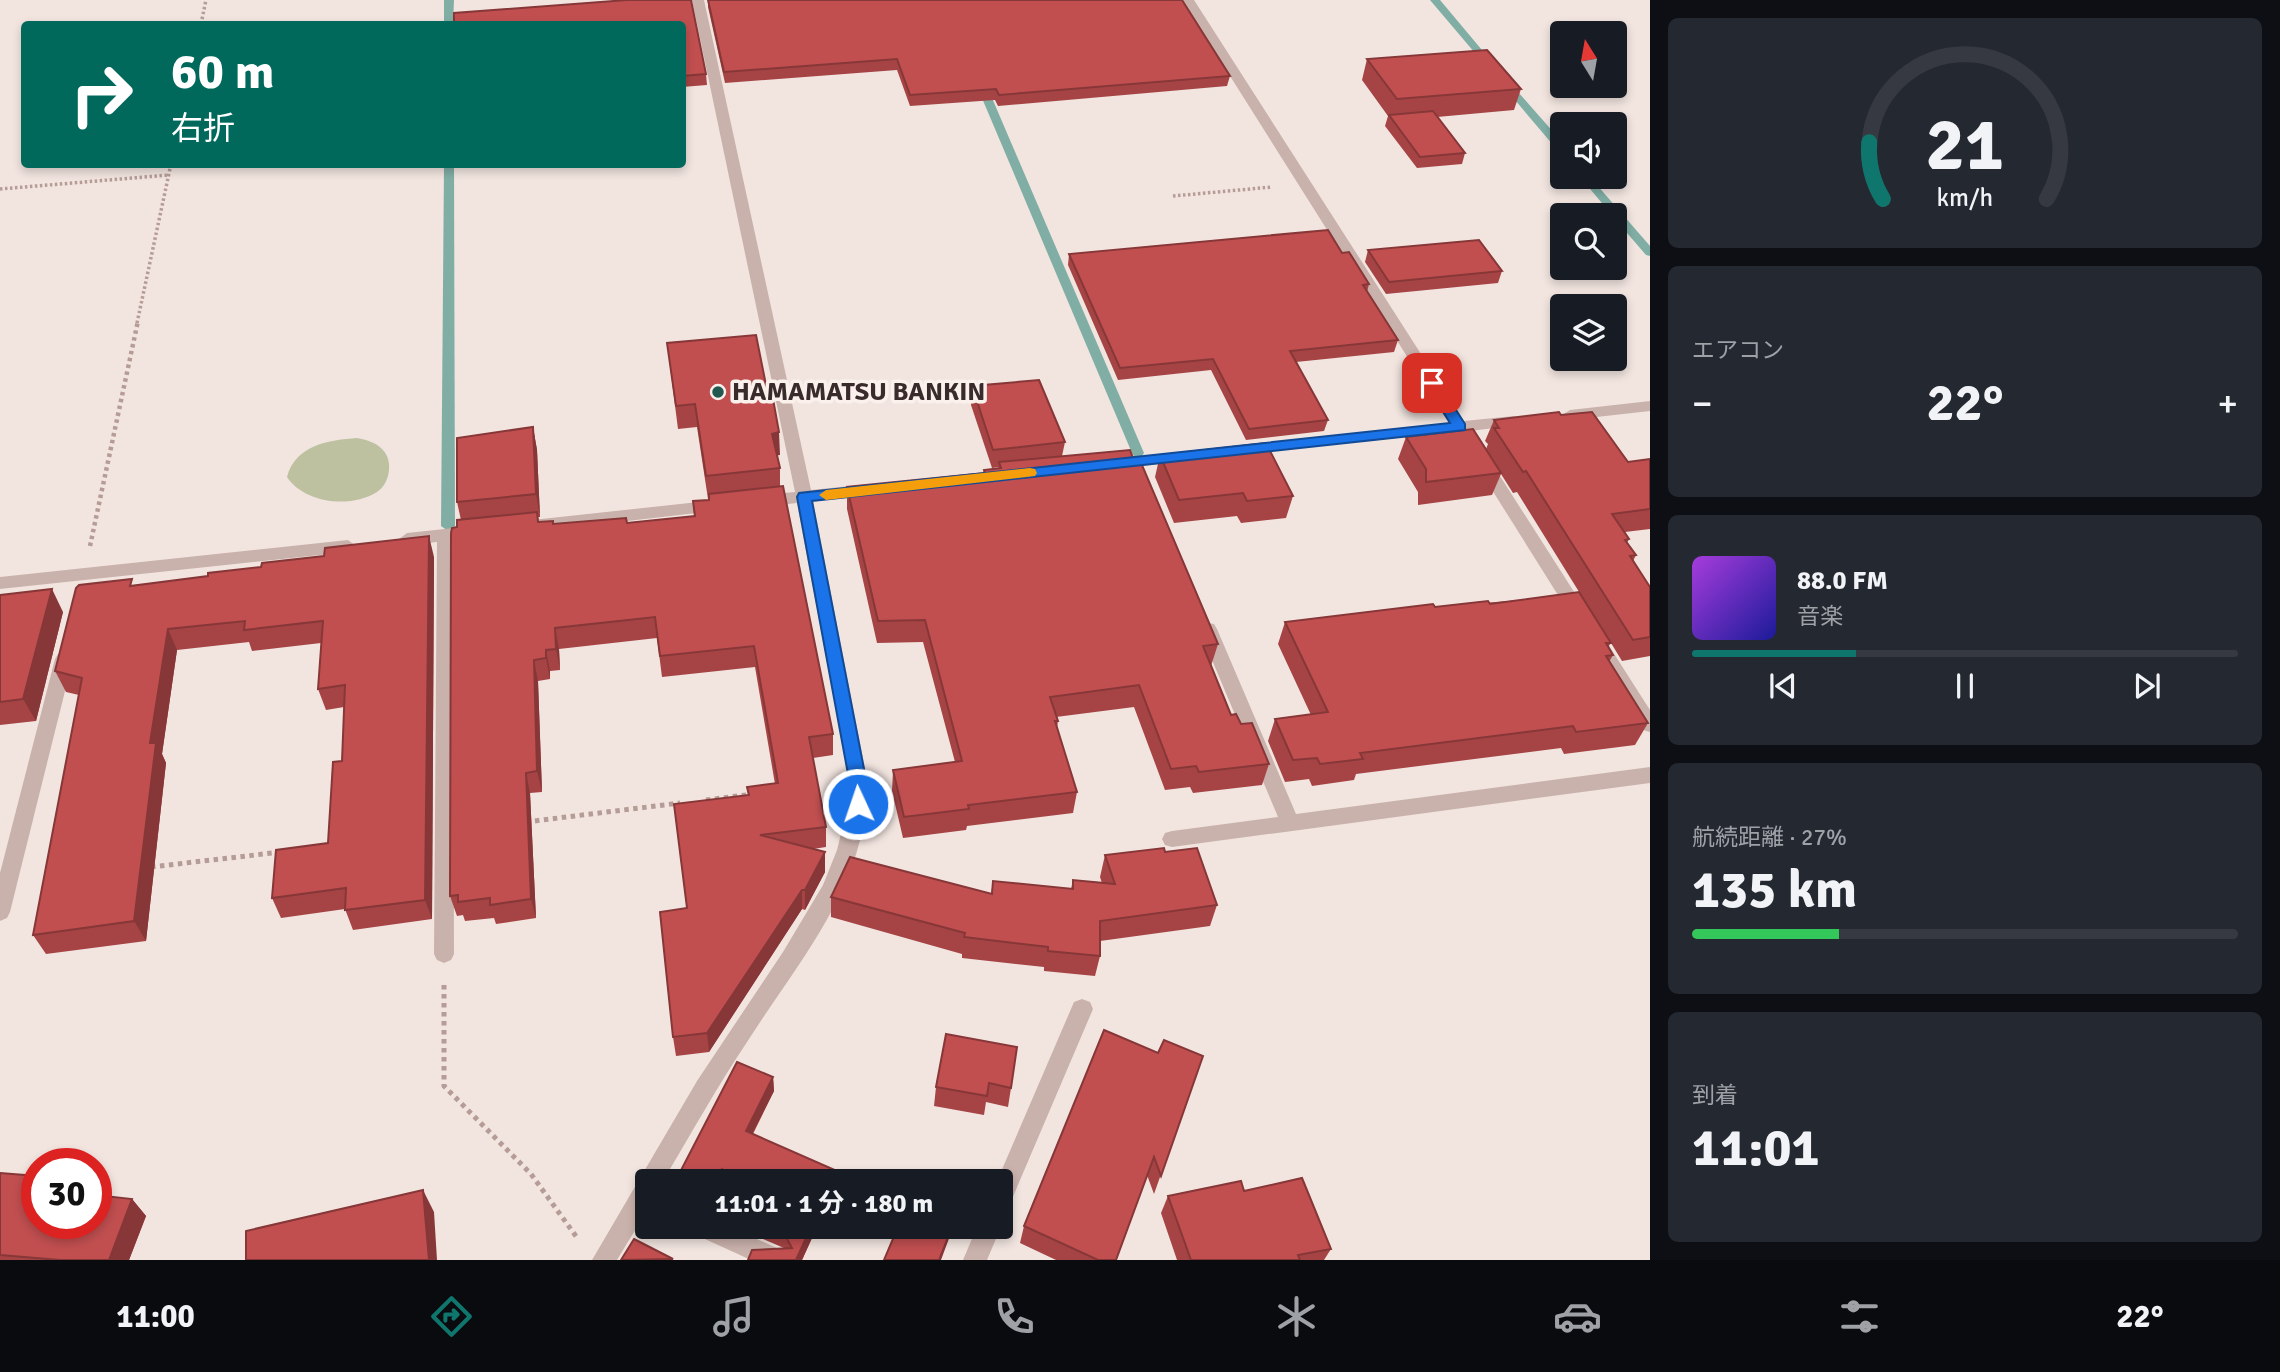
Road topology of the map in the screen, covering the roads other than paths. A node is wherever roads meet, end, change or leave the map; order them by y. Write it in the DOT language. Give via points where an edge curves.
graph roads {
  1 [pos="698,0"];
  2 [pos="1188,0"];
  3 [pos="1650,406"];
  4 [pos="1555,417"];
  5 [pos="1528,419"];
  6 [pos="1460,427"];
  7 [pos="1231,451"];
  8 [pos="1191,456"];
  9 [pos="1095,466"];
  10 [pos="887,488"];
  11 [pos="804,497"];
  12 [pos="514,528"];
  13 [pos="487,531"];
  14 [pos="445,535"];
  15 [pos="390,541"];
  16 [pos="362,544"];
  17 [pos="0,583"];
  18 [pos="1570,600"];
  19 [pos="1544,603"];
  20 [pos="1200,611"];
  21 [pos="69,640"];
  22 [pos="1650,725"];
  23 [pos="1650,775"];
  24 [pos="1290,823"];
  25 [pos="1172,839"];
  26 [pos="4,885"];
  27 [pos="0,912"];
  28 [pos="444,954"];
  29 [pos="1082,1009"];
  30 [pos="659,1169"];
  31 [pos="1013,1170"];
  32 [pos="635,1206"];
  33 [pos="731,1239"];
  34 [pos="984,1239"];
  35 [pos="595,1255"];
  36 [pos="778,1260"];
  37 [pos="975,1260"];
  1 -- 11 [label="street"];
  2 -- 6 [label="street"];
  3 -- 4 [label="street"];
  5 -- 6 [label="street"];
  6 -- 7 [label="street"];
  6 -- 18 [label="street"];
  8 -- 9 [label="street" via="1139,468"];
  10 -- 11 [label="street"];
  11 -- 12 [label="street"];
  11 -- 30 [label="street" via="857,774 852,834 822,905"];
  13 -- 14 [label="street"];
  14 -- 15 [label="street"];
  14 -- 28 [label="street"];
  16 -- 17 [label="street" via="82,580"];
  18 -- 19 [label="street"];
  18 -- 22 [label="street"];
  20 -- 24 [label="street"];
  21 -- 26 [label="street"];
  23 -- 24 [label="street"];
  24 -- 25 [label="street"];
  26 -- 27 [label="street"];
  29 -- 31 [label="street"];
  32 -- 35 [label="street"];
  33 -- 36 [label="street"];
  34 -- 37 [label="street"];
}
